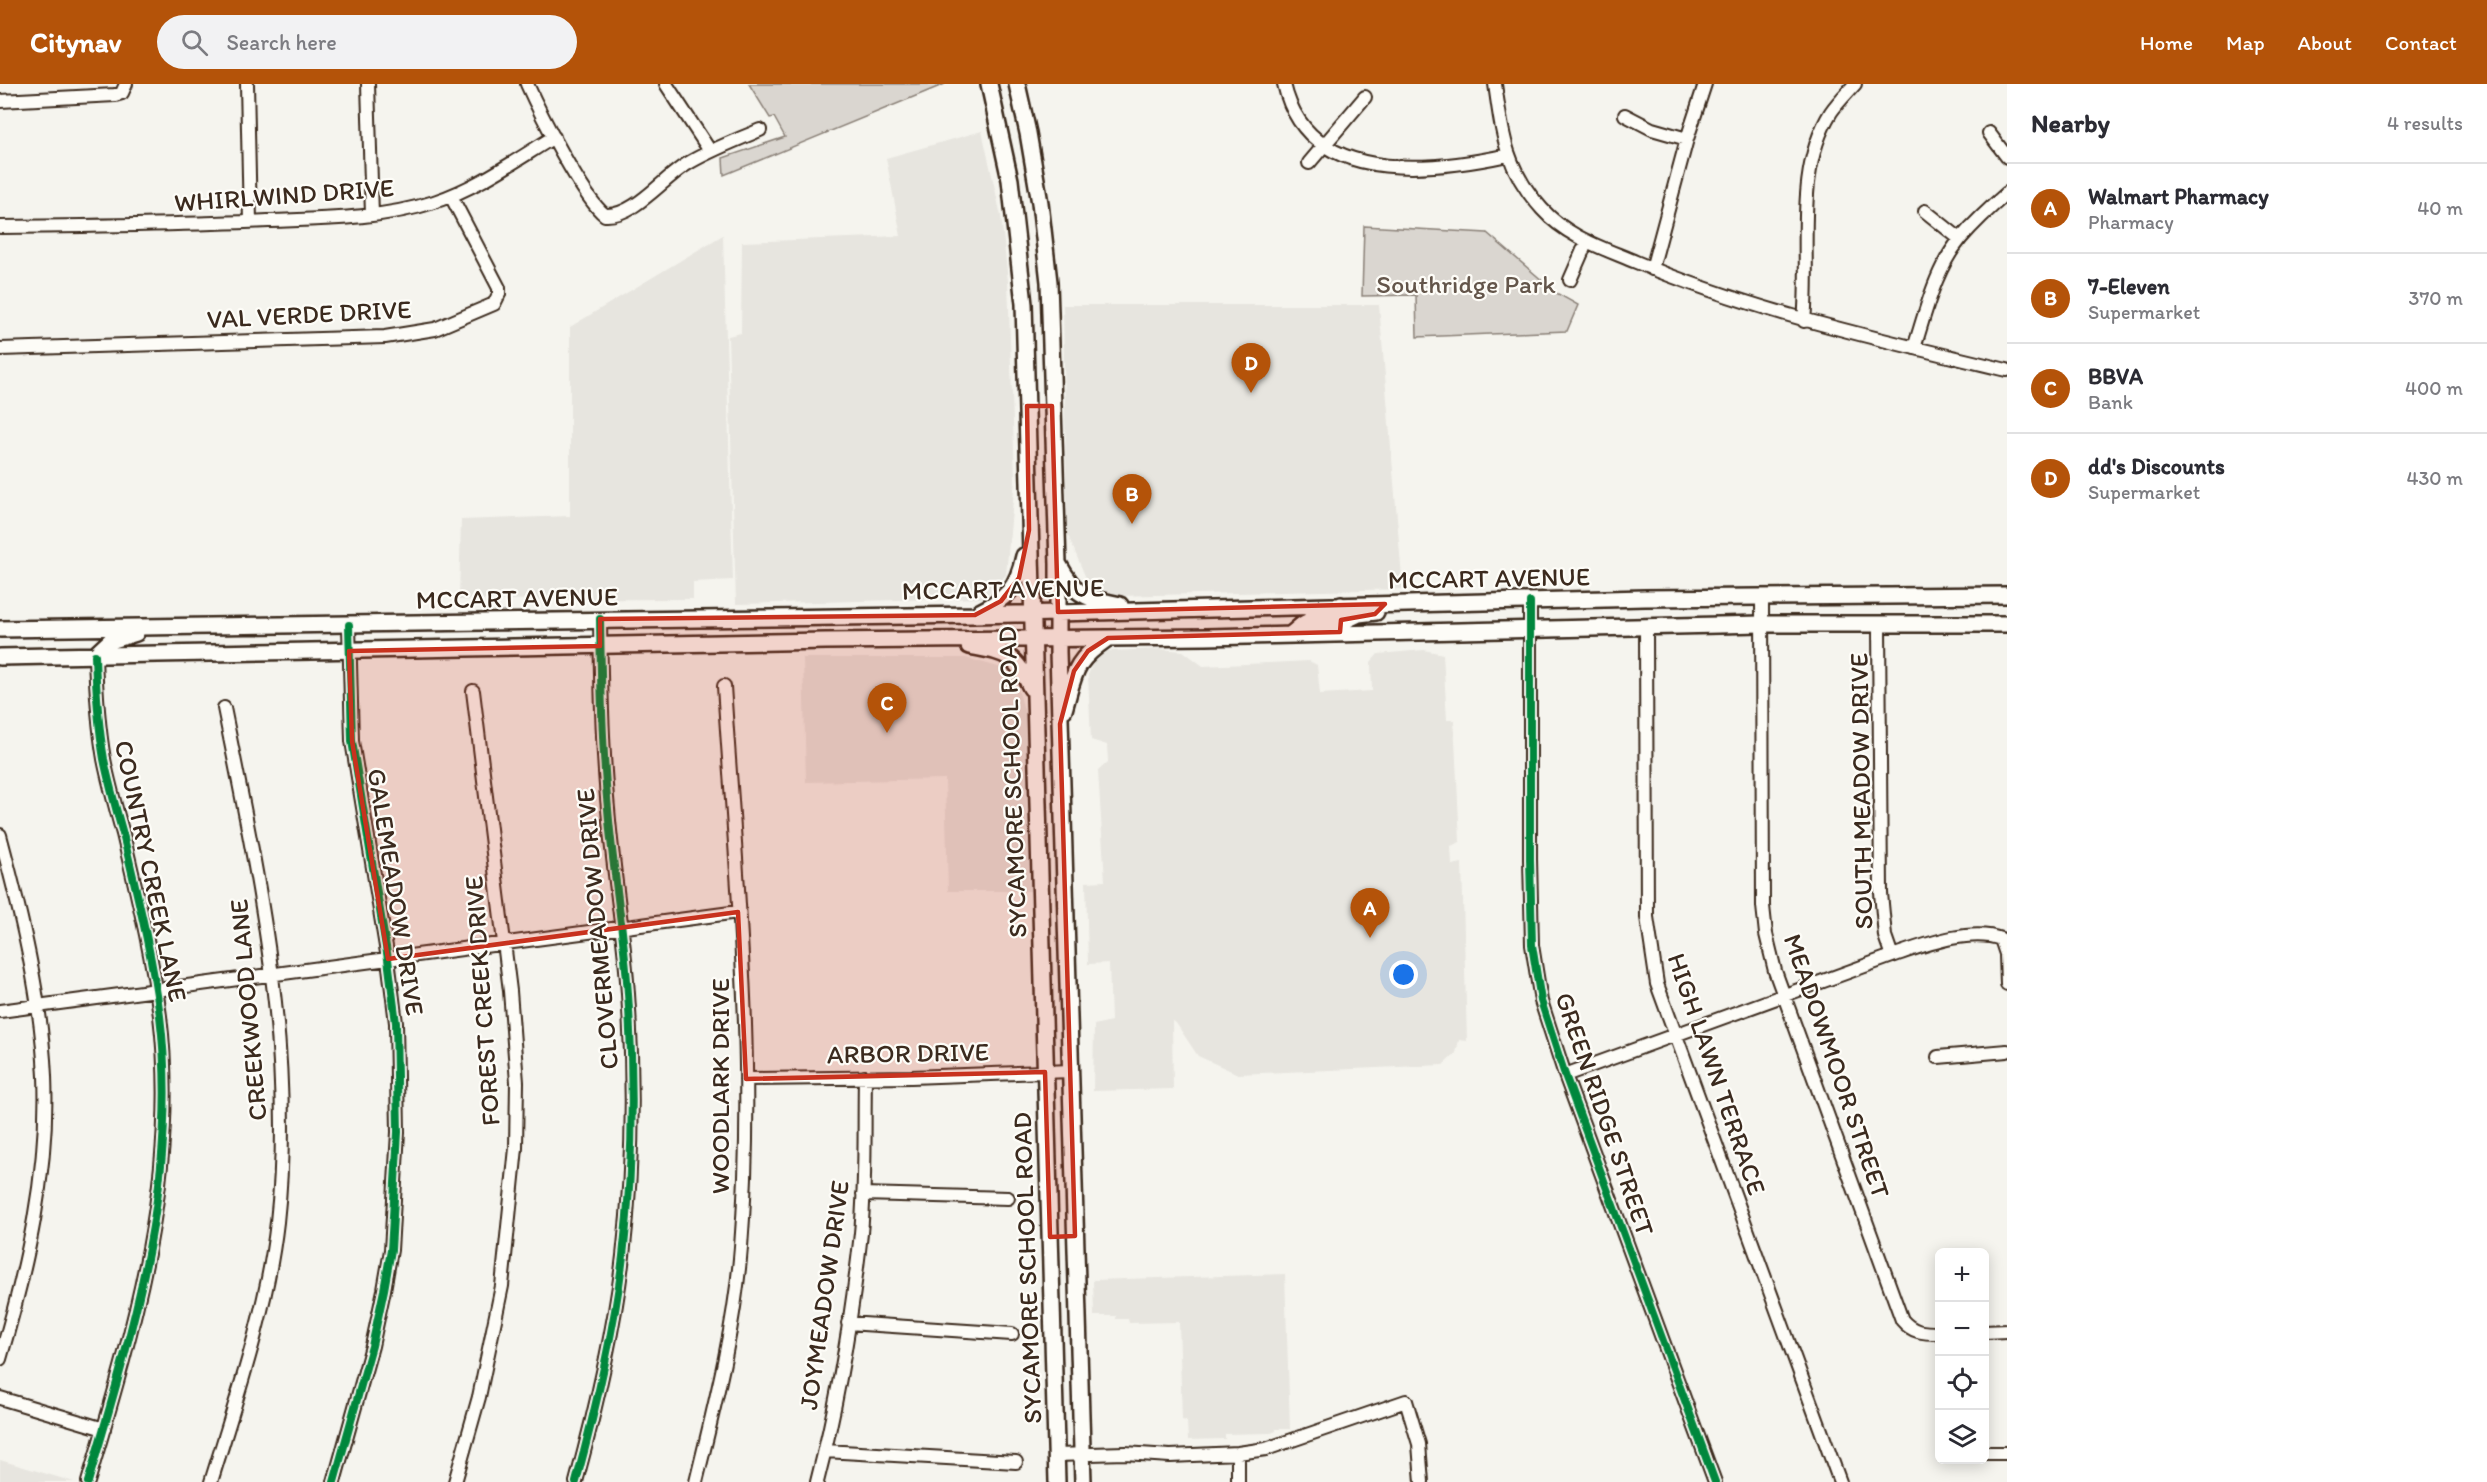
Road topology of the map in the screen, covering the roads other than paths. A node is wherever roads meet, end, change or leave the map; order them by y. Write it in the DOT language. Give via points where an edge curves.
graph roads {
  1 [pos="126,84"];
  2 [pos="247,84"];
  3 [pos="368,84"];
  4 [pos="527,84"];
  5 [pos="666,84"];
  6 [pos="989,84"];
  7 [pos="1017,84"];
  8 [pos="1284,84"];
  9 [pos="1496,84"];
  10 [pos="1705,84"];
  11 [pos="1855,84"];
  12 [pos="1365,97"];
  13 [pos="0,101"];
  14 [pos="1625,115"];
  15 [pos="760,130"];
  16 [pos="1028,133"];
  17 [pos="1989,133"];
  18 [pos="554,137"];
  19 [pos="1002,138"];
  20 [pos="1687,139"];
  21 [pos="1324,145"];
  22 [pos="710,151"];
  23 [pos="1508,155"];
  24 [pos="2007,157"];
  25 [pos="1309,163"];
  26 [pos="2007,193"];
  27 [pos="451,196"];
  28 [pos="1925,211"];
  29 [pos="372,215"];
  30 [pos="250,222"];
  31 [pos="0,227"];
  32 [pos="1960,239"];
  33 [pos="1587,241"];
  34 [pos="1652,269"];
  35 [pos="1570,280"];
  36 [pos="1804,321"];
  37 [pos="1914,348"];
  38 [pos="0,349"];
  39 [pos="2007,370"];
  40 [pos="1027,406"];
  41 [pos="1052,406"];
  42 [pos="1029,530"];
  43 [pos="1058,564"];
  44 [pos="2007,596"];
  45 [pos="1762,598"];
  46 [pos="1530,602"];
  47 [pos="1385,604"];
  48 [pos="1341,605"];
  49 [pos="1144,610"];
  50 [pos="1058,612"];
  51 [pos="1031,613"];
  52 [pos="975,615"];
  53 [pos="824,617"];
  54 [pos="600,619"];
  55 [pos="1761,624"];
  56 [pos="1879,624"];
  57 [pos="2007,624"];
  58 [pos="349,625"];
  59 [pos="1646,626"];
  60 [pos="157,627"];
  61 [pos="74,628"];
  62 [pos="1528,628"];
  63 [pos="0,629"];
  64 [pos="1340,632"];
  65 [pos="1291,634"];
  66 [pos="1058,638"];
  67 [pos="1108,638"];
  68 [pos="1032,639"];
  69 [pos="933,640"];
  70 [pos="825,641"];
  71 [pos="600,646"];
  72 [pos="349,651"];
  73 [pos="95,655"];
  74 [pos="0,657"];
  75 [pos="724,686"];
  76 [pos="473,691"];
  77 [pos="1034,694"];
  78 [pos="224,708"];
  79 [pos="1060,724"];
  80 [pos="0,835"];
  81 [pos="1066,877"];
  82 [pos="1038,878"];
  83 [pos="738,912"];
  84 [pos="621,928"];
  85 [pos="504,944"];
  86 [pos="1892,956"];
  87 [pos="388,959"];
  88 [pos="272,975"];
  89 [pos="2007,984"];
  90 [pos="156,991"];
  91 [pos="1785,995"];
  92 [pos="38,1006"];
  93 [pos="0,1011"];
  94 [pos="1675,1036"];
  95 [pos="2007,1052"];
  96 [pos="1938,1058"];
  97 [pos="1071,1071"];
  98 [pos="1045,1072"];
  99 [pos="1565,1075"];
  100 [pos="865,1077"];
  101 [pos="746,1079"];
  102 [pos="864,1194"];
  103 [pos="1008,1198"];
  104 [pos="1075,1236"];
  105 [pos="1050,1237"];
  106 [pos="848,1323"];
  107 [pos="2007,1331"];
  108 [pos="1989,1332"];
  109 [pos="1935,1333"];
  110 [pos="1012,1334"];
  111 [pos="0,1359"];
  112 [pos="0,1398"];
  113 [pos="104,1429"];
  114 [pos="825,1451"];
  115 [pos="1238,1453"];
  116 [pos="1989,1453"];
  117 [pos="2007,1453"];
  118 [pos="1056,1455"];
  119 [pos="1082,1455"];
  120 [pos="1016,1462"];
  121 [pos="88,1482"];
  122 [pos="211,1482"];
  123 [pos="334,1482"];
  124 [pos="455,1482"];
  125 [pos="576,1482"];
  126 [pos="696,1482"];
  127 [pos="817,1482"];
  128 [pos="1057,1482"];
  129 [pos="1083,1482"];
  130 [pos="1238,1482"];
  131 [pos="1422,1482"];
  132 [pos="1714,1482"];
  133 [pos="1840,1482"];
  1 -- 13 [label="street" via="123,93 115,95"];
  2 -- 30 [label="street"];
  3 -- 29 [label="street"];
  4 -- 18 [label="street"];
  5 -- 22 [label="street"];
  6 -- 19 [label="main road, SYCAMORE SCHOOL ROAD"];
  7 -- 16 [label="main road, SYCAMORE SCHOOL ROAD"];
  8 -- 21 [label="street" via="1299,120"];
  9 -- 23 [label="street"];
  10 -- 20 [label="street"];
  11 -- 36 [label="street" via="1831,113 1810,169"];
  12 -- 21 [label="street"];
  14 -- 20 [label="street" via="1652,129"];
  15 -- 22 [label="street"];
  16 -- 19 [label="main road"];
  16 -- 41 [label="main road, SYCAMORE SCHOOL ROAD" via="1046,246"];
  17 -- 24 [label="street"];
  18 -- 22 [label="street" via="600,212 610,215 622,214 685,165"];
  18 -- 27 [label="street, WHIRLWIND DRIVE"];
  19 -- 40 [label="main road, SYCAMORE SCHOOL ROAD" via="1021,264"];
  20 -- 34 [label="street"];
  21 -- 23 [label="street" via="1338,154 1368,163 1420,167 1457,165"];
  21 -- 25 [label="street"];
  23 -- 33 [label="street" via="1517,177 1542,210 1570,233"];
  26 -- 32 [label="street"];
  27 -- 29 [label="street, WHIRLWIND DRIVE" via="416,208"];
  27 -- 38 [label="street, VAL VERDE DRIVE" via="500,294 494,304 435,329 385,337"];
  28 -- 32 [label="street"];
  29 -- 30 [label="street, WHIRLWIND DRIVE"];
  30 -- 31 [label="street, WHIRLWIND DRIVE"];
  32 -- 37 [label="street" via="1938,275"];
  33 -- 34 [label="street"];
  33 -- 35 [label="street"];
  34 -- 36 [label="street"];
  36 -- 37 [label="street"];
  37 -- 39 [label="street"];
  40 -- 41 [label="main road"];
  40 -- 42 [label="main road, SYCAMORE SCHOOL ROAD"];
  41 -- 43 [label="main road, SYCAMORE SCHOOL ROAD"];
  42 -- 51 [label="main road, SYCAMORE SCHOOL ROAD"];
  42 -- 52 [label="main road" via="1019,578 1000,601"];
  43 -- 49 [label="main road" via="1069,584 1084,597"];
  43 -- 50 [label="main road, SYCAMORE SCHOOL ROAD"];
  44 -- 45 [label="main road, MCCART AVENUE"];
  45 -- 46 [label="main road, MCCART AVENUE"];
  45 -- 55 [label="street, MEADOWMOOR STREET"];
  46 -- 47 [label="main road, MCCART AVENUE"];
  46 -- 62 [label="street, GREEN RIDGE STREET"];
  47 -- 48 [label="main road, MCCART AVENUE"];
  47 -- 64 [label="main road" via="1375,614 1346,619"];
  48 -- 49 [label="main road, MCCART AVENUE"];
  48 -- 65 [label="main road" via="1333,619 1306,622"];
  49 -- 50 [label="main road, MCCART AVENUE"];
  50 -- 51 [label="main road, MCCART AVENUE"];
  50 -- 66 [label="main road, SYCAMORE SCHOOL ROAD"];
  51 -- 52 [label="main road, MCCART AVENUE"];
  51 -- 68 [label="main road, SYCAMORE SCHOOL ROAD"];
  52 -- 53 [label="main road, MCCART AVENUE"];
  53 -- 54 [label="main road, MCCART AVENUE"];
  53 -- 70 [label="main road"];
  54 -- 58 [label="main road, MCCART AVENUE"];
  54 -- 71 [label="street, CLOVERMEADOW DRIVE"];
  55 -- 56 [label="main road, MCCART AVENUE"];
  55 -- 59 [label="main road, MCCART AVENUE"];
  55 -- 91 [label="street, MEADOWMOOR STREET" via="1763,906 1775,971"];
  56 -- 57 [label="main road, MCCART AVENUE"];
  56 -- 86 [label="street, SOUTH MEADOW DRIVE" via="1881,893 1885,936"];
  58 -- 60 [label="main road, MCCART AVENUE"];
  58 -- 72 [label="street, GALEMEADOW DRIVE"];
  59 -- 62 [label="main road, MCCART AVENUE"];
  59 -- 94 [label="street, HIGH LAWN TERRACE" via="1647,917 1657,984"];
  60 -- 61 [label="main road, MCCART AVENUE"];
  60 -- 73 [label="main road" via="110,641"];
  61 -- 63 [label="main road, MCCART AVENUE"];
  61 -- 73 [label="main road"];
  62 -- 64 [label="main road, MCCART AVENUE"];
  62 -- 99 [label="street, GREEN RIDGE STREET" via="1532,945 1541,1000"];
  64 -- 65 [label="main road, MCCART AVENUE"];
  65 -- 67 [label="main road, MCCART AVENUE"];
  66 -- 67 [label="main road, MCCART AVENUE"];
  66 -- 68 [label="main road, MCCART AVENUE"];
  66 -- 79 [label="main road, SYCAMORE SCHOOL ROAD"];
  67 -- 79 [label="main road" via="1088,651 1074,671"];
  68 -- 69 [label="main road, MCCART AVENUE"];
  68 -- 77 [label="main road, SYCAMORE SCHOOL ROAD"];
  69 -- 70 [label="main road, MCCART AVENUE"];
  69 -- 77 [label="main road" via="1005,653 1024,673"];
  70 -- 71 [label="main road, MCCART AVENUE"];
  71 -- 72 [label="main road, MCCART AVENUE"];
  71 -- 84 [label="street, CLOVERMEADOW DRIVE" via="602,730"];
  72 -- 73 [label="main road, MCCART AVENUE"];
  72 -- 87 [label="street, GALEMEADOW DRIVE" via="352,741"];
  73 -- 74 [label="main road, MCCART AVENUE"];
  73 -- 90 [label="street, COUNTRY CREEK LANE" via="96,703 105,760 144,921"];
  75 -- 83 [label="street, WOODLARK DRIVE"];
  76 -- 85 [label="street, FOREST CREEK DRIVE"];
  77 -- 82 [label="main road, SYCAMORE SCHOOL ROAD"];
  78 -- 88 [label="street, CREEKWOOD LANE" via="259,881"];
  79 -- 81 [label="main road, SYCAMORE SCHOOL ROAD"];
  80 -- 92 [label="street" via="26,933"];
  81 -- 82 [label="main road"];
  81 -- 97 [label="main road, SYCAMORE SCHOOL ROAD"];
  82 -- 98 [label="main road, SYCAMORE SCHOOL ROAD"];
  83 -- 84 [label="street"];
  83 -- 101 [label="street, WOODLARK DRIVE"];
  84 -- 85 [label="street"];
  84 -- 125 [label="street, CLOVERMEADOW DRIVE" via="631,1065 627,1212 607,1359"];
  85 -- 87 [label="street"];
  85 -- 124 [label="street, FOREST CREEK DRIVE" via="517,1082 516,1148 506,1261 493,1335"];
  86 -- 89 [label="street" via="1960,937 1995,937 2004,942"];
  86 -- 91 [label="street"];
  87 -- 88 [label="street"];
  87 -- 123 [label="street, GALEMEADOW DRIVE" via="399,1091 391,1250 372,1346"];
  88 -- 90 [label="street"];
  88 -- 122 [label="street, CREEKWOOD LANE" via="283,1116 277,1223 262,1305"];
  90 -- 92 [label="street"];
  90 -- 113 [label="street, COUNTRY CREEK LANE" via="163,1065 160,1181 146,1272"];
  91 -- 94 [label="street"];
  91 -- 109 [label="street, MEADOWMOOR STREET" via="1902,1320 1917,1332"];
  92 -- 93 [label="street"];
  92 -- 111 [label="street" via="45,1077 39,1183 22,1281"];
  94 -- 99 [label="street"];
  94 -- 133 [label="street, HIGH LAWN TERRACE"];
  95 -- 96 [label="street"];
  97 -- 98 [label="street, ARBOR DRIVE"];
  97 -- 104 [label="main road, SYCAMORE SCHOOL ROAD"];
  98 -- 100 [label="street, ARBOR DRIVE"];
  98 -- 105 [label="main road, SYCAMORE SCHOOL ROAD"];
  99 -- 132 [label="street, GREEN RIDGE STREET"];
  100 -- 101 [label="street, ARBOR DRIVE"];
  100 -- 102 [label="street, JOYMEADOW DRIVE"];
  101 -- 126 [label="street, WOODLARK DRIVE" via="741,1248 730,1341"];
  102 -- 103 [label="street"];
  102 -- 106 [label="street, JOYMEADOW DRIVE"];
  104 -- 105 [label="main road"];
  104 -- 119 [label="main road, SYCAMORE SCHOOL ROAD"];
  105 -- 118 [label="main road, SYCAMORE SCHOOL ROAD"];
  106 -- 110 [label="street"];
  106 -- 114 [label="street, JOYMEADOW DRIVE"];
  107 -- 108 [label="street"];
  112 -- 113 [label="street"];
  113 -- 121 [label="street, COUNTRY CREEK LANE"];
  114 -- 120 [label="street"];
  114 -- 127 [label="street, JOYMEADOW DRIVE"];
  115 -- 119 [label="street"];
  115 -- 130 [label="street"];
  115 -- 131 [label="street" via="1266,1449 1406,1401 1419,1444"];
  116 -- 117 [label="street"];
  118 -- 119 [label="street"];
  118 -- 128 [label="main road, SYCAMORE SCHOOL ROAD"];
  119 -- 129 [label="main road, SYCAMORE SCHOOL ROAD"];
}
